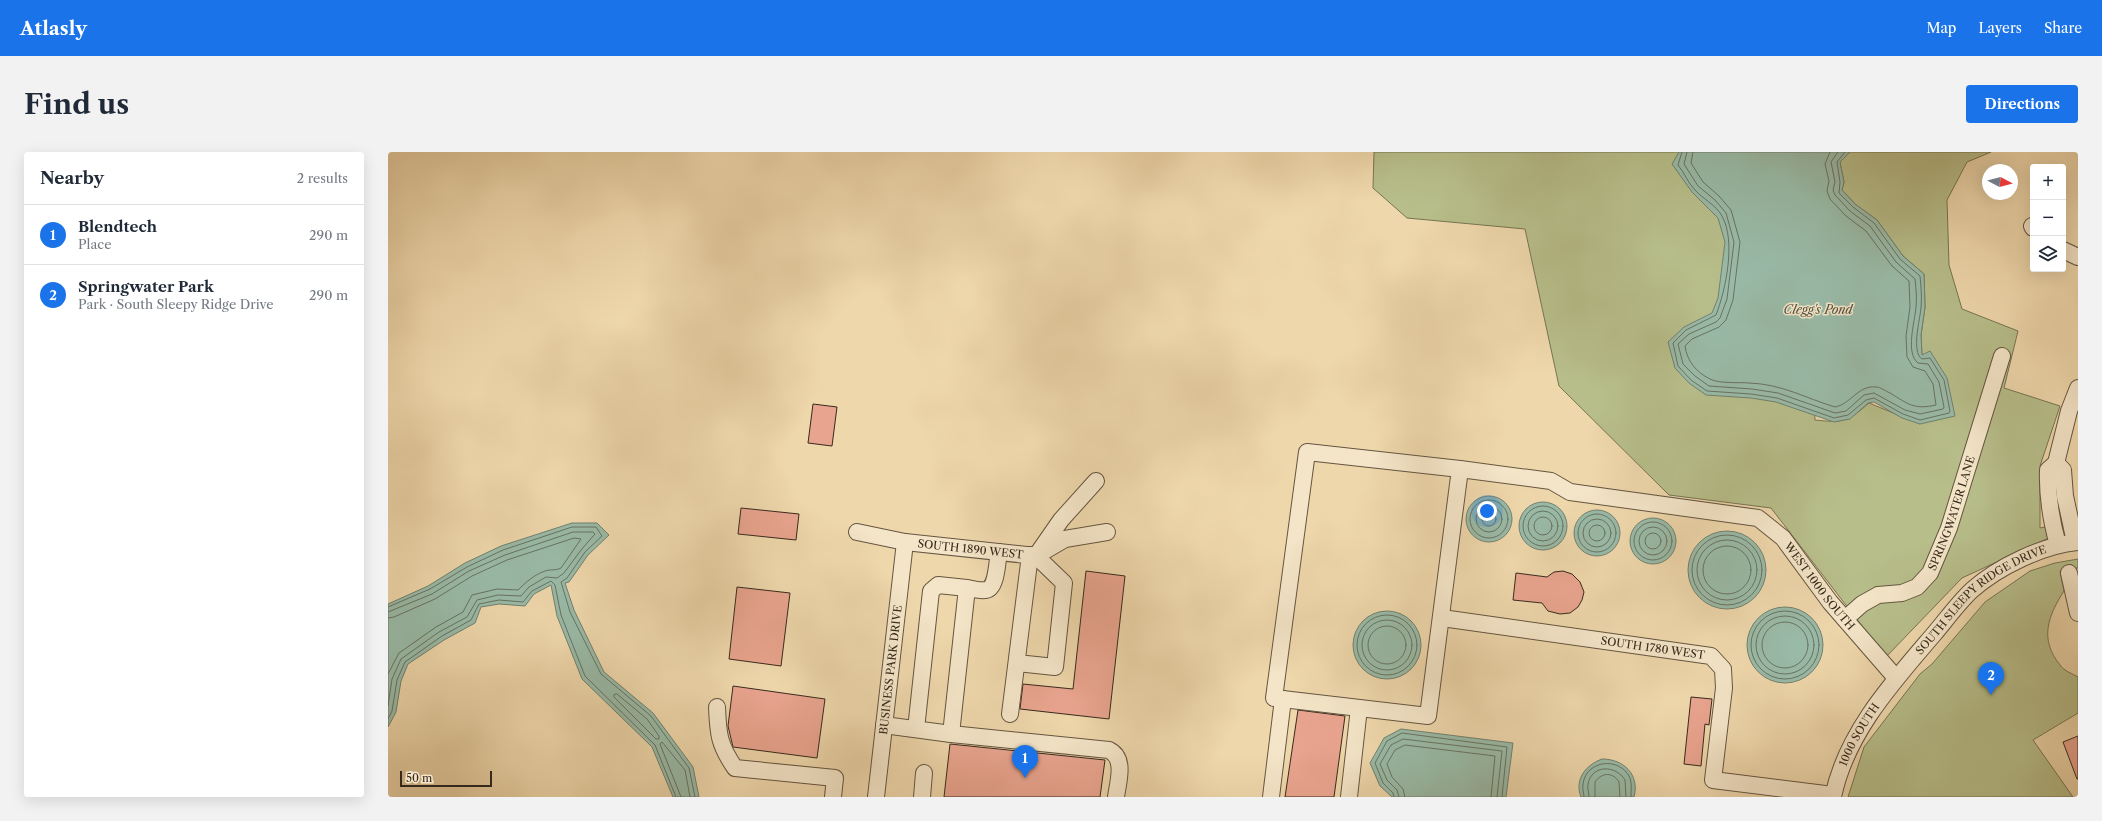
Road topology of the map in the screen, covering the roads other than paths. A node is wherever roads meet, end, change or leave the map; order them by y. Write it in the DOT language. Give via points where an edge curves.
graph roads {
  1 [pos="2066,251"];
  2 [pos="2078,257"];
  3 [pos="2002,356"];
  4 [pos="2078,388"];
  5 [pos="2056,464"];
  6 [pos="1460,469"];
  7 [pos="1096,480"];
  8 [pos="2065,496"];
  9 [pos="2048,500"];
  10 [pos="857,532"];
  11 [pos="1107,532"];
  12 [pos="904,542"];
  13 [pos="2076,542"];
  14 [pos="2058,545"];
  15 [pos="999,552"];
  16 [pos="1033,555"];
  17 [pos="2069,573"];
  18 [pos="967,588"];
  19 [pos="2078,613"];
  20 [pos="1442,618"];
  21 [pos="1845,619"];
  22 [pos="1016,663"];
  23 [pos="1896,678"];
  24 [pos="1283,699"];
  25 [pos="717,707"];
  26 [pos="1359,708"];
  27 [pos="1010,714"];
  28 [pos="884,725"];
  29 [pos="916,729"];
  30 [pos="951,734"];
  31 [pos="924,773"];
  32 [pos="1788,794"];
  33 [pos="1833,796"];
  34 [pos="833,797"];
  35 [pos="876,797"];
  36 [pos="922,797"];
  37 [pos="1116,797"];
  38 [pos="1271,797"];
  39 [pos="1349,797"];
  1 -- 2 [label="street"];
  3 -- 21 [label="street, SPRINGWATER LANE" via="1949,528 1930,573 1917,587 1902,593 1878,595 1862,604"];
  4 -- 5 [label="street" via="2069,411"];
  5 -- 8 [label="street" via="2063,470"];
  5 -- 9 [label="street" via="2048,470"];
  6 -- 20 [label="street"];
  6 -- 21 [label="street, WEST 1000 SOUTH" via="1551,481 1570,492 1758,518 1783,538"];
  6 -- 24 [label="street, WEST 1000 SOUTH" via="1307,452 1274,698"];
  7 -- 16 [label="street"];
  8 -- 9 [label="street"];
  8 -- 13 [label="street"];
  9 -- 14 [label="street"];
  10 -- 12 [label="street, SOUTH 1890 WEST"];
  11 -- 16 [label="street" via="1065,539"];
  12 -- 15 [label="street, SOUTH 1890 WEST"];
  12 -- 28 [label="street, BUSINESS PARK DRIVE"];
  13 -- 14 [label="street, SOUTH SLEEPY RIDGE DRIVE"];
  14 -- 23 [label="street, SOUTH SLEEPY RIDGE DRIVE" via="2012,563 1972,590"];
  15 -- 16 [label="street, SOUTH 1890 WEST"];
  15 -- 18 [label="street" via="994,583 990,588"];
  16 -- 22 [label="street"];
  16 -- 22 [label="street" via="1064,583 1055,667"];
  17 -- 19 [label="street"];
  18 -- 29 [label="street" via="938,585 930,591"];
  18 -- 30 [label="street"];
  20 -- 26 [label="street" via="1428,716"];
  20 -- 32 [label="street, SOUTH 1780 WEST" via="1711,656 1723,669 1724,688 1713,780"];
  21 -- 23 [label="street, WEST 1000 SOUTH"];
  22 -- 27 [label="street"];
  23 -- 33 [label="street, 1000 SOUTH" via="1858,733 1842,765"];
  24 -- 26 [label="street"];
  24 -- 38 [label="street"];
  25 -- 34 [label="street" via="718,733 724,752 736,768 835,778"];
  26 -- 39 [label="street"];
  28 -- 29 [label="street"];
  28 -- 35 [label="street, BUSINESS PARK DRIVE"];
  29 -- 30 [label="street"];
  30 -- 37 [label="street" via="1109,750 1114,753 1120,766"];
  31 -- 36 [label="street"];
  32 -- 33 [label="street, SOUTH 1780 WEST"];
}
